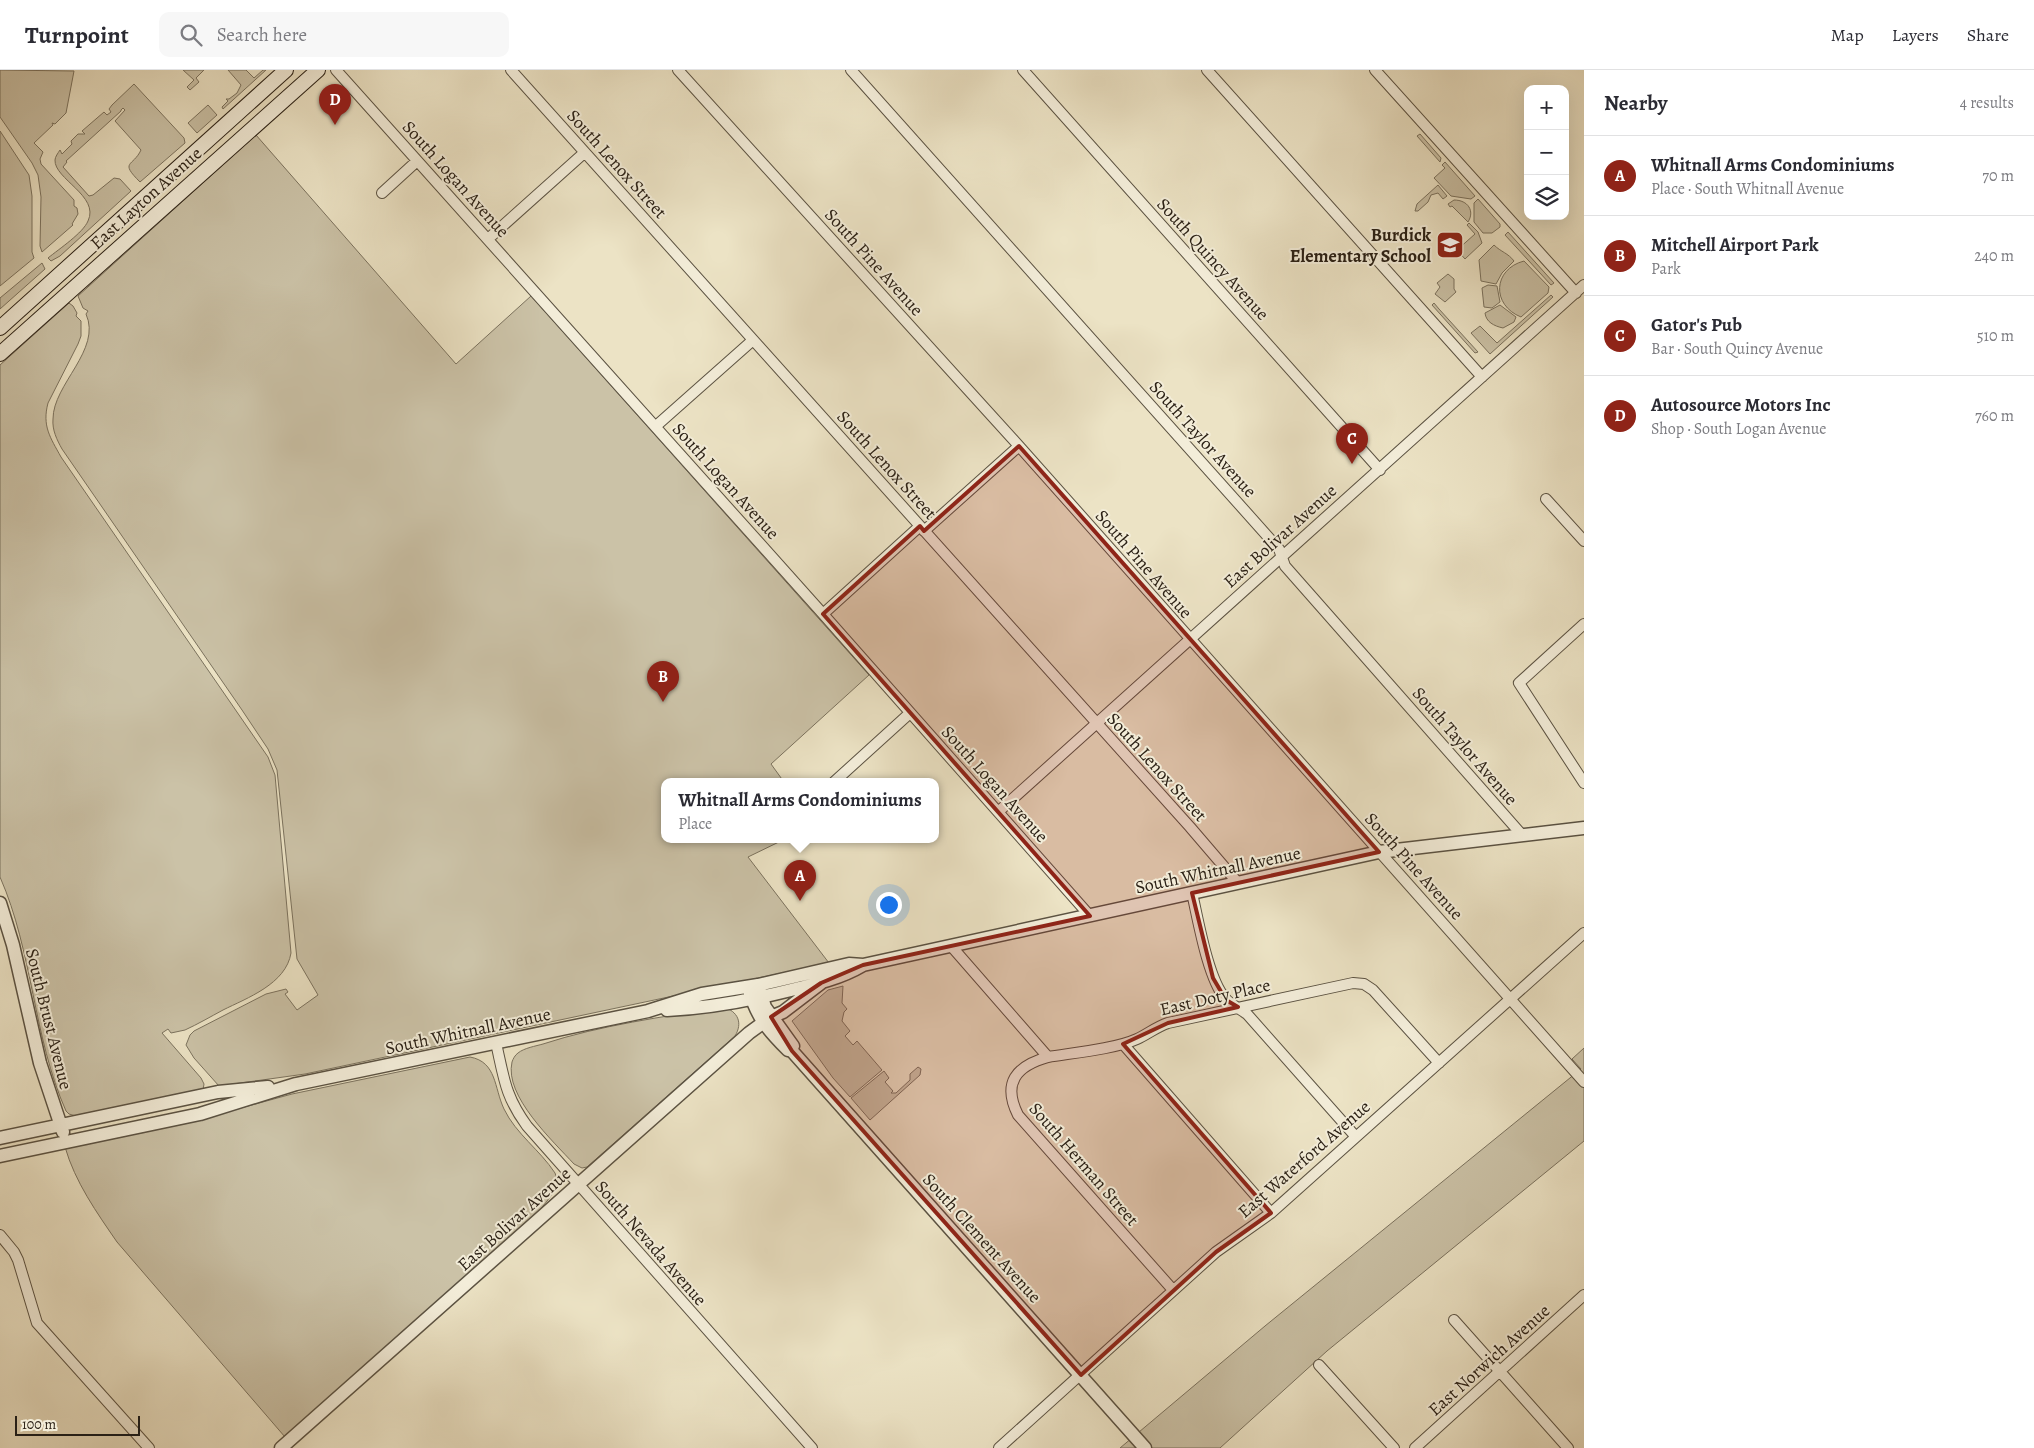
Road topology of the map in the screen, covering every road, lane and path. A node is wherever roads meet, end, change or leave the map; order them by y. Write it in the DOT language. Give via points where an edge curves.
graph roads {
  1 [pos="286,70"];
  2 [pos="318,70"];
  3 [pos="336,70"];
  4 [pos="511,70"];
  5 [pos="678,70"];
  6 [pos="851,70"];
  7 [pos="1023,70"];
  8 [pos="1207,70"];
  9 [pos="1375,70"];
  10 [pos="584,152"];
  11 [pos="417,161"];
  12 [pos="382,193"];
  13 [pos="488,239"];
  14 [pos="1584,285"];
  15 [pos="1576,293"];
  16 [pos="0,328"];
  17 [pos="753,340"];
  18 [pos="0,354"];
  19 [pos="1482,377"];
  20 [pos="656,426"];
  21 [pos="1019,446"];
  22 [pos="1380,470"];
  23 [pos="1546,499"];
  24 [pos="922,528"];
  25 [pos="1584,542"];
  26 [pos="1282,558"];
  27 [pos="823,614"];
  28 [pos="1584,624"];
  29 [pos="1190,640"];
  30 [pos="910,713"];
  31 [pos="1097,724"];
  32 [pos="838,778"];
  33 [pos="1584,784"];
  34 [pos="998,812"];
  35 [pos="1584,828"];
  36 [pos="1522,835"];
  37 [pos="1379,852"];
  38 [pos="1238,883"];
  39 [pos="1192,893"];
  40 [pos="0,904"];
  41 [pos="1090,916"];
  42 [pos="1584,933"];
  43 [pos="952,947"];
  44 [pos="863,966"];
  45 [pos="820,983"];
  46 [pos="755,992"];
  47 [pos="1510,1000"];
  48 [pos="1238,1008"];
  49 [pos="767,1020"];
  50 [pos="496,1043"];
  51 [pos="1123,1044"];
  52 [pos="1048,1057"];
  53 [pos="1439,1063"];
  54 [pos="1584,1082"];
  55 [pos="296,1084"];
  56 [pos="60,1126"];
  57 [pos="1356,1136"];
  58 [pos="0,1138"];
  59 [pos="66,1142"];
  60 [pos="0,1156"];
  61 [pos="579,1185"];
  62 [pos="1271,1213"];
  63 [pos="0,1235"];
  64 [pos="1173,1290"];
  65 [pos="1584,1295"];
  66 [pos="1454,1320"];
  67 [pos="1319,1365"];
  68 [pos="1500,1372"];
  69 [pos="1081,1375"];
  70 [pos="149,1448"];
  71 [pos="282,1448"];
  72 [pos="812,1448"];
  73 [pos="999,1448"];
  74 [pos="1146,1448"];
  75 [pos="1394,1448"];
  76 [pos="1414,1448"];
  77 [pos="1568,1448"];
  1 -- 16 [label="main road, East Layton Avenue"];
  2 -- 18 [label="main road, East Layton Avenue"];
  3 -- 11 [label="street, South Logan Avenue"];
  4 -- 10 [label="street, South Lenox Street"];
  5 -- 21 [label="street, South Pine Avenue"];
  6 -- 26 [label="street, South Taylor Avenue" via="1279,549"];
  7 -- 22 [label="street, South Quincy Avenue"];
  8 -- 19 [label="street"];
  9 -- 15 [label="street"];
  10 -- 13 [label="street"];
  10 -- 17 [label="street, South Lenox Street"];
  11 -- 12 [label="street"];
  11 -- 13 [label="street, South Logan Avenue"];
  13 -- 20 [label="street, South Logan Avenue"];
  14 -- 15 [label="street, East Bolivar Avenue"];
  15 -- 19 [label="street, East Bolivar Avenue"];
  17 -- 20 [label="street"];
  17 -- 24 [label="street, South Lenox Street"];
  19 -- 22 [label="street, East Bolivar Avenue"];
  20 -- 27 [label="street, South Logan Avenue"];
  21 -- 24 [label="street"];
  21 -- 29 [label="street, South Pine Avenue"];
  22 -- 26 [label="street, East Bolivar Avenue"];
  23 -- 25 [label="street"];
  24 -- 27 [label="street"];
  24 -- 31 [label="street, South Lenox Street"];
  26 -- 29 [label="street, East Bolivar Avenue"];
  26 -- 36 [label="street, South Taylor Avenue" via="1285,566"];
  27 -- 30 [label="street, South Logan Avenue"];
  28 -- 33 [label="street" via="1519,683"];
  29 -- 31 [label="street, East Bolivar Avenue"];
  29 -- 37 [label="street, South Pine Avenue"];
  30 -- 32 [label="street"];
  30 -- 34 [label="street, South Logan Avenue"];
  31 -- 34 [label="street, East Bolivar Avenue"];
  31 -- 38 [label="street, South Lenox Street"];
  34 -- 41 [label="street, South Logan Avenue"];
  35 -- 36 [label="street, South Whitnall Avenue"];
  36 -- 37 [label="street, South Whitnall Avenue"];
  37 -- 38 [label="street, South Whitnall Avenue"];
  37 -- 47 [label="street, South Pine Avenue"];
  38 -- 39 [label="street, South Whitnall Avenue"];
  39 -- 41 [label="street, South Whitnall Avenue"];
  39 -- 48 [label="street" via="1213,978 1226,1000"];
  40 -- 56 [label="street, South Brust Avenue" via="13,944 40,1063"];
  41 -- 43 [label="street, South Whitnall Avenue"];
  42 -- 47 [label="street, East Waterford Avenue"];
  43 -- 44 [label="street, South Whitnall Avenue"];
  43 -- 52 [label="street"];
  44 -- 45 [label="street, South Whitnall Avenue"];
  44 -- 46 [label="street, South Whitnall Avenue" via="849,964"];
  45 -- 46 [label="street, South Whitnall Avenue"];
  45 -- 49 [label="street, East Bolivar Avenue" via="784,1012"];
  46 -- 49 [label="street, South Clement Avenue"];
  46 -- 50 [label="street, South Whitnall Avenue" via="702,994 648,1011"];
  47 -- 53 [label="street, East Waterford Avenue"];
  47 -- 54 [label="street, South Pine Avenue"];
  48 -- 51 [label="street, East Doty Place" via="1157,1026"];
  48 -- 53 [label="street, East Doty Place" via="1353,983 1364,984"];
  48 -- 57 [label="street" via="1247,1014"];
  49 -- 61 [label="street, East Bolivar Avenue"];
  49 -- 69 [label="street, South Clement Avenue"];
  50 -- 55 [label="street, South Whitnall Avenue"];
  50 -- 61 [label="street, South Nevada Avenue" via="508,1094 515,1109"];
  51 -- 52 [label="street, East Doty Place"];
  51 -- 62 [label="street"];
  52 -- 64 [label="street, South Herman Street" via="1025,1066 1014,1080 1011,1097 1018,1115"];
  53 -- 57 [label="street, East Waterford Avenue"];
  55 -- 56 [label="street, South Whitnall Avenue" via="218,1092"];
  55 -- 59 [label="street, South Whitnall Avenue" via="200,1114"];
  56 -- 58 [label="street, South Whitnall Avenue"];
  56 -- 59 [label="street, South Brust Avenue"];
  57 -- 62 [label="street, East Waterford Avenue"];
  59 -- 60 [label="street, South Whitnall Avenue"];
  61 -- 71 [label="street, East Bolivar Avenue"];
  61 -- 72 [label="street, South Nevada Avenue"];
  62 -- 64 [label="street, East Waterford Avenue" via="1227,1243"];
  63 -- 70 [label="street" via="18,1260 37,1323"];
  64 -- 69 [label="street, East Waterford Avenue"];
  65 -- 68 [label="street, East Norwich Avenue"];
  66 -- 68 [label="street"];
  67 -- 75 [label="street"];
  68 -- 76 [label="street, East Norwich Avenue"];
  68 -- 77 [label="street"];
  69 -- 73 [label="street, East Waterford Avenue"];
  69 -- 74 [label="street, South Clement Avenue"];
}
